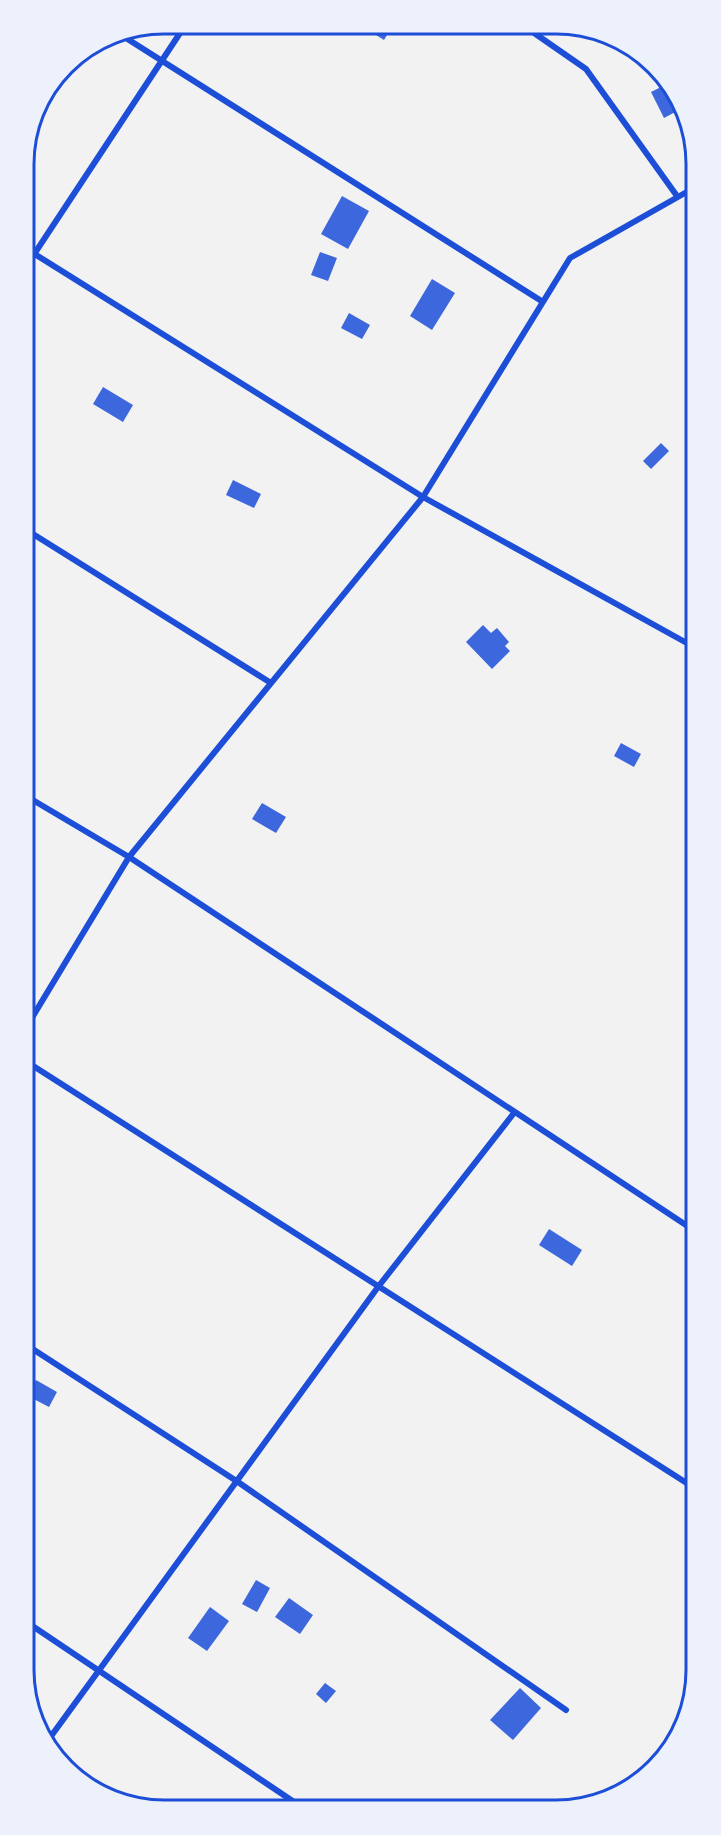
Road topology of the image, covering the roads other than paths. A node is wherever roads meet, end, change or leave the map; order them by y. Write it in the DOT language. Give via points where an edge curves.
graph roads {
  1 [pos="180,34"];
  2 [pos="536,34"];
  3 [pos="129,40"];
  4 [pos="163,61"];
  5 [pos="686,192"];
  6 [pos="677,196"];
  7 [pos="35,252"];
  8 [pos="543,302"];
  9 [pos="423,497"];
  10 [pos="35,535"];
  11 [pos="686,642"];
  12 [pos="271,683"];
  13 [pos="35,801"];
  14 [pos="129,857"];
  15 [pos="34,1014"];
  16 [pos="34,1067"];
  17 [pos="514,1113"];
  18 [pos="686,1226"];
  19 [pos="378,1287"];
  20 [pos="34,1350"];
  21 [pos="238,1482"];
  22 [pos="686,1484"];
  23 [pos="34,1627"];
  24 [pos="100,1669"];
  25 [pos="566,1710"];
  26 [pos="52,1735"];
  27 [pos="291,1800"];
  1 -- 4 [label="street"];
  2 -- 6 [label="street" via="586,69"];
  3 -- 4 [label="street"];
  4 -- 7 [label="street"];
  4 -- 8 [label="street"];
  5 -- 6 [label="street"];
  6 -- 8 [label="street" via="570,258"];
  7 -- 9 [label="street"];
  8 -- 9 [label="street"];
  9 -- 11 [label="street"];
  9 -- 12 [label="street"];
  10 -- 12 [label="street"];
  12 -- 14 [label="street"];
  13 -- 14 [label="street"];
  14 -- 15 [label="street"];
  14 -- 17 [label="street"];
  16 -- 19 [label="street"];
  17 -- 18 [label="street"];
  17 -- 19 [label="street"];
  19 -- 21 [label="street"];
  19 -- 22 [label="street"];
  20 -- 21 [label="street"];
  21 -- 24 [label="street"];
  21 -- 25 [label="street"];
  23 -- 24 [label="street"];
  24 -- 26 [label="street"];
  24 -- 27 [label="street"];
}
